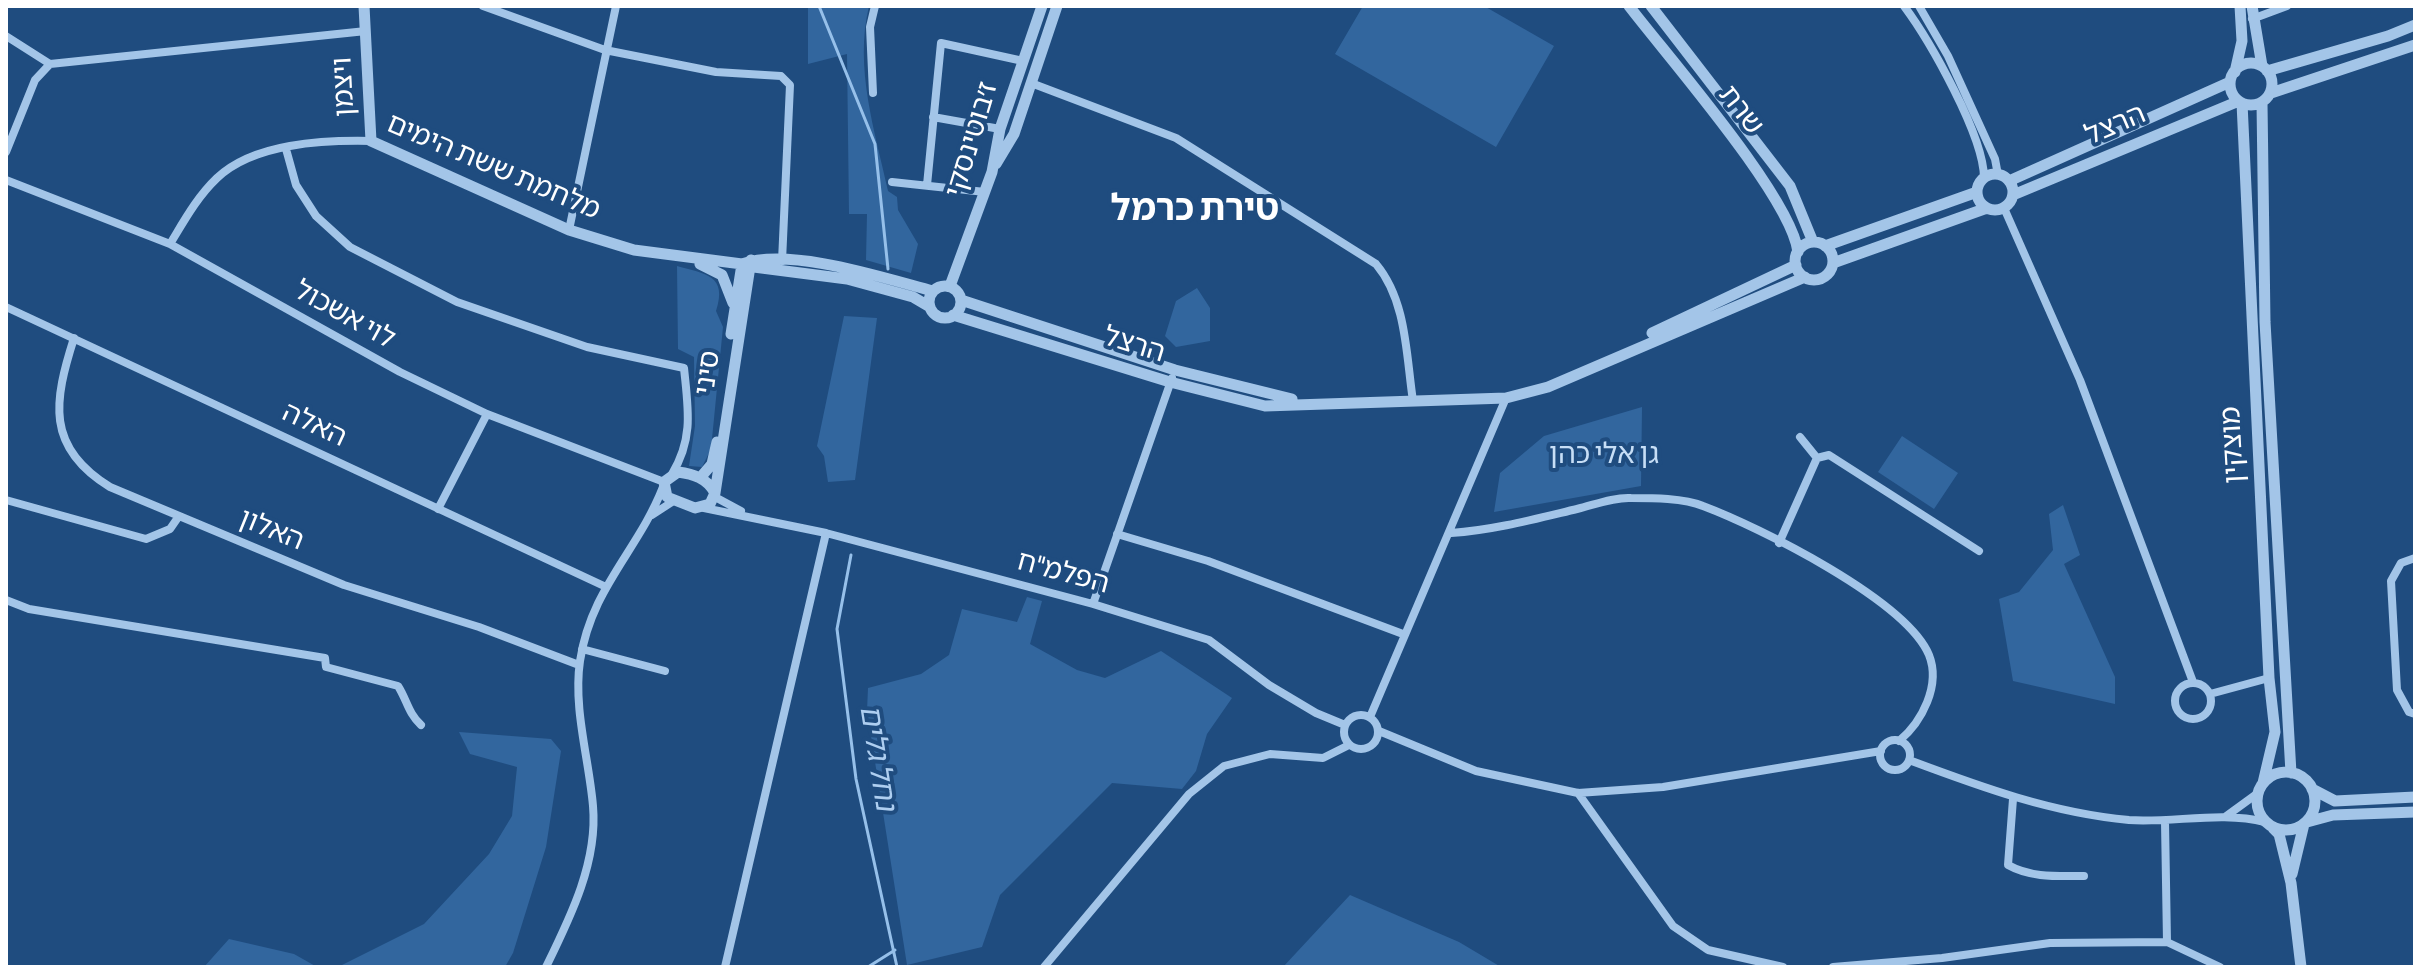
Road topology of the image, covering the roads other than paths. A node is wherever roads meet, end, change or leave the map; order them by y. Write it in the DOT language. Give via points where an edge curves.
graph roads {
  1 [pos="366,6"];
  2 [pos="483,6"];
  3 [pos="616,6"];
  4 [pos="875,6"];
  5 [pos="1042,6"];
  6 [pos="1057,6"];
  7 [pos="1629,6"];
  8 [pos="1651,6"];
  9 [pos="1904,6"];
  10 [pos="1919,6"];
  11 [pos="2240,6"];
  12 [pos="2252,6"];
  13 [pos="2287,6"];
  14 [pos="2252,19"];
  15 [pos="2415,25"];
  16 [pos="366,31"];
  17 [pos="6,36"];
  18 [pos="2415,45"];
  19 [pos="605,50"];
  20 [pos="1023,61"];
  21 [pos="50,64"];
  22 [pos="2264,68"];
  23 [pos="2232,77"];
  24 [pos="1031,83"];
  25 [pos="873,93"];
  26 [pos="2271,93"];
  27 [pos="2240,102"];
  28 [pos="2262,103"];
  29 [pos="933,117"];
  30 [pos="1000,129"];
  31 [pos="371,141"];
  32 [pos="286,149"];
  33 [pos="6,152"];
  34 [pos="992,172"];
  35 [pos="1984,178"];
  36 [pos="2003,178"];
  37 [pos="6,180"];
  38 [pos="892,182"];
  39 [pos="927,185"];
  40 [pos="985,192"];
  41 [pos="1977,192"];
  42 [pos="2013,195"];
  43 [pos="1987,208"];
  44 [pos="2004,208"];
  45 [pos="569,230"];
  46 [pos="170,244"];
  47 [pos="1819,244"];
  48 [pos="688,259"];
  49 [pos="1797,259"];
  50 [pos="782,261"];
  51 [pos="1833,263"];
  52 [pos="748,264"];
  53 [pos="1805,277"];
  54 [pos="950,286"];
  55 [pos="933,291"];
  56 [pos="961,300"];
  57 [pos="6,307"];
  58 [pos="930,307"];
  59 [pos="734,309"];
  60 [pos="953,315"];
  61 [pos="74,338"];
  62 [pos="1172,376"];
  63 [pos="1506,398"];
  64 [pos="1413,401"];
  65 [pos="487,414"];
  66 [pos="1800,437"];
  67 [pos="1817,458"];
  68 [pos="700,478"];
  69 [pos="667,481"];
  70 [pos="715,495"];
  71 [pos="6,500"];
  72 [pos="672,502"];
  73 [pos="703,508"];
  74 [pos="438,509"];
  75 [pos="748,515"];
  76 [pos="179,516"];
  77 [pos="652,516"];
  78 [pos="826,533"];
  79 [pos="1451,533"];
  80 [pos="1117,534"];
  81 [pos="1779,543"];
  82 [pos="1979,551"];
  83 [pos="2415,558"];
  84 [pos="604,586"];
  85 [pos="6,600"];
  86 [pos="1093,604"];
  87 [pos="1403,634"];
  88 [pos="582,649"];
  89 [pos="579,665"];
  90 [pos="665,671"];
  91 [pos="2269,678"];
  92 [pos="2193,682"];
  93 [pos="2210,694"];
  94 [pos="2415,714"];
  95 [pos="1370,717"];
  96 [pos="421,725"];
  97 [pos="1345,725"];
  98 [pos="1379,731"];
  99 [pos="1899,741"];
  100 [pos="1349,745"];
  101 [pos="1881,751"];
  102 [pos="1909,760"];
  103 [pos="2291,773"];
  104 [pos="2260,788"];
  105 [pos="2312,789"];
  106 [pos="1578,793"];
  107 [pos="2415,797"];
  108 [pos="2013,799"];
  109 [pos="2415,812"];
  110 [pos="2224,818"];
  111 [pos="2165,822"];
  112 [pos="2305,823"];
  113 [pos="2268,824"];
  114 [pos="2084,876"];
  115 [pos="2291,883"];
  116 [pos="2167,942"];
  117 [pos="546,967"];
  118 [pos="725,967"];
  119 [pos="1044,967"];
  120 [pos="1783,967"];
  121 [pos="1833,967"];
  122 [pos="2220,967"];
  123 [pos="2301,967"];
  1 -- 16 [label="street, ויצמן"];
  2 -- 19 [label="street"];
  3 -- 19 [label="street"];
  4 -- 25 [label="street" via="870,27"];
  5 -- 20 [label="street, ז׳בוטינסקי"];
  6 -- 24 [label="street"];
  7 -- 49 [label="street, שרת" via="1774,194 1796,240"];
  8 -- 47 [label="street, שרת" via="1790,186"];
  9 -- 35 [label="street" via="1947,79 1982,157"];
  10 -- 36 [label="street"];
  11 -- 23 [label="street" via="2242,41"];
  12 -- 14 [label="street"];
  13 -- 14 [label="street"];
  14 -- 22 [label="street"];
  15 -- 22 [label="street"];
  16 -- 21 [label="street"];
  16 -- 31 [label="street, ויצמן"];
  17 -- 21 [label="street"];
  18 -- 26 [label="street"];
  19 -- 45 [label="street"];
  19 -- 50 [label="street" via="716,72 781,76 790,85"];
  20 -- 29 [label="street" via="941,43"];
  20 -- 30 [label="street, ז׳בוטינסקי"];
  21 -- 33 [label="street" via="35,80"];
  22 -- 23 [label="street" via="2244,64"];
  22 -- 26 [label="street" via="2272,80"];
  23 -- 27 [label="street"];
  23 -- 36 [label="street, הרצל"];
  24 -- 34 [label="street" via="1014,134"];
  24 -- 64 [label="street" via="1176,138 1376,264 1391,282 1398,305"];
  26 -- 28 [label="street"];
  27 -- 28 [label="street"];
  27 -- 42 [label="street, הרצל"];
  27 -- 91 [label="street, מוצקין"];
  28 -- 103 [label="street, מוצקין" via="2265,322"];
  29 -- 30 [label="street"];
  29 -- 39 [label="street"];
  30 -- 34 [label="street, ז׳בוטינסקי"];
  31 -- 32 [label="street, מלחמת ששת הימים"];
  31 -- 45 [label="street, מלחמת ששת הימים"];
  32 -- 46 [label="street, מלחמת ששת הימים" via="255,155 217,178 190,209"];
  32 -- 69 [label="street" via="296,185 316,216 350,247 457,302 587,347 684,368 690,425 683,456"];
  34 -- 40 [label="street, ז׳בוטינסקי"];
  35 -- 36 [label="street"];
  35 -- 41 [label="street"];
  36 -- 42 [label="street"];
  37 -- 46 [label="street, לוי אשכול"];
  38 -- 39 [label="street"];
  39 -- 40 [label="street"];
  40 -- 54 [label="street, ז׳בוטינסקי"];
  41 -- 43 [label="street"];
  41 -- 47 [label="street"];
  42 -- 44 [label="street"];
  43 -- 44 [label="street"];
  43 -- 51 [label="street"];
  44 -- 92 [label="street" via="2080,380"];
  45 -- 48 [label="street, מלחמת ששת הימים" via="634,250"];
  46 -- 65 [label="street, לוי אשכול" via="400,372"];
  47 -- 49 [label="street"];
  47 -- 51 [label="street"];
  48 -- 52 [label="street, מלחמת ששת הימים"];
  48 -- 59 [label="street" via="722,275"];
  49 -- 53 [label="street"];
  49 -- 63 [label="street, הרצל"];
  50 -- 52 [label="street, מלחמת ששת הימים"];
  50 -- 55 [label="street, מלחמת ששת הימים" via="831,265"];
  51 -- 53 [label="street" via="1825,277"];
  52 -- 58 [label="street, מלחמת ששת הימים" via="847,279 913,297"];
  52 -- 59 [label="street, סיני"];
  52 -- 70 [label="street, סיני"];
  53 -- 63 [label="street, הרצל" via="1548,387"];
  54 -- 55 [label="street"];
  54 -- 56 [label="street"];
  55 -- 58 [label="street"];
  56 -- 60 [label="street"];
  56 -- 62 [label="street, הרצל"];
  57 -- 61 [label="street, האלה"];
  58 -- 60 [label="street" via="940,317"];
  59 -- 68 [label="street, סיני" via="715,453"];
  60 -- 62 [label="street, הרצל"];
  61 -- 74 [label="street, האלה"];
  61 -- 76 [label="street, האלון" via="57,407 71,451 110,487"];
  62 -- 64 [label="street, הרצל" via="1265,406"];
  62 -- 80 [label="street"];
  63 -- 64 [label="street, הרצל"];
  63 -- 79 [label="street"];
  65 -- 69 [label="street, לוי אשכול"];
  65 -- 74 [label="street"];
  66 -- 67 [label="street"];
  67 -- 81 [label="street"];
  67 -- 82 [label="street" via="1829,455"];
  68 -- 69 [label="street"];
  68 -- 70 [label="street"];
  69 -- 72 [label="street"];
  69 -- 77 [label="street"];
  70 -- 73 [label="street"];
  70 -- 75 [label="street, הפלמ\"ח"];
  71 -- 76 [label="street" via="146,539 170,529"];
  72 -- 73 [label="street"];
  72 -- 77 [label="street"];
  73 -- 75 [label="street, הפלמ\"ח"];
  74 -- 84 [label="street, האלה"];
  75 -- 78 [label="street, הפלמ\"ח"];
  76 -- 89 [label="street, האלון" via="344,585"];
  77 -- 84 [label="street"];
  78 -- 86 [label="street, הפלמ\"ח"];
  78 -- 118 [label="street"];
  79 -- 81 [label="street" via="1488,530 1628,497 1701,504"];
  79 -- 87 [label="street"];
  80 -- 86 [label="street"];
  80 -- 87 [label="street" via="1208,561"];
  81 -- 99 [label="street" via="1877,598 1928,652 1935,674 1927,700 1915,728"];
  83 -- 94 [label="street" via="2401,563 2391,581 2397,690"];
  84 -- 88 [label="street"];
  85 -- 96 [label="street" via="29,609 325,658 326,667 398,686 410,715"];
  86 -- 97 [label="street, הפלמ\"ח" via="1209,640 1269,685"];
  87 -- 95 [label="street"];
  88 -- 89 [label="street"];
  88 -- 90 [label="street"];
  89 -- 117 [label="street" via="594,809 588,868"];
  91 -- 93 [label="street"];
  91 -- 104 [label="street, מוצקין" via="2275,732"];
  92 -- 93 [label="street"];
  92 -- 93 [label="street" via="2175,697 2177,709 2186,717 2208,712"];
  95 -- 97 [label="street" via="1353,717"];
  95 -- 98 [label="street"];
  97 -- 100 [label="street"];
  98 -- 100 [label="street" via="1368,748"];
  98 -- 106 [label="street" via="1476,771"];
  99 -- 101 [label="street" via="1890,741"];
  99 -- 102 [label="street" via="1907,746"];
  100 -- 119 [label="street" via="1323,758 1270,754 1224,766 1189,794"];
  101 -- 102 [label="street" via="1885,766 1893,770"];
  101 -- 106 [label="street" via="1663,787"];
  102 -- 108 [label="street"];
  103 -- 104 [label="street" via="2276,774"];
  103 -- 105 [label="street"];
  104 -- 110 [label="street"];
  104 -- 113 [label="street" via="2257,808"];
  105 -- 107 [label="street" via="2335,801"];
  105 -- 112 [label="street" via="2314,805"];
  106 -- 120 [label="street" via="1673,926 1708,950"];
  108 -- 111 [label="street"];
  108 -- 114 [label="street" via="2008,865 2030,874"];
  109 -- 112 [label="street" via="2333,815"];
  110 -- 111 [label="street"];
  110 -- 113 [label="street"];
  111 -- 116 [label="street"];
  112 -- 113 [label="street" via="2282,831"];
  112 -- 115 [label="street"];
  113 -- 115 [label="street" via="2279,834"];
  115 -- 123 [label="street"];
  116 -- 121 [label="street" via="2050,943"];
  116 -- 122 [label="street"];
}
